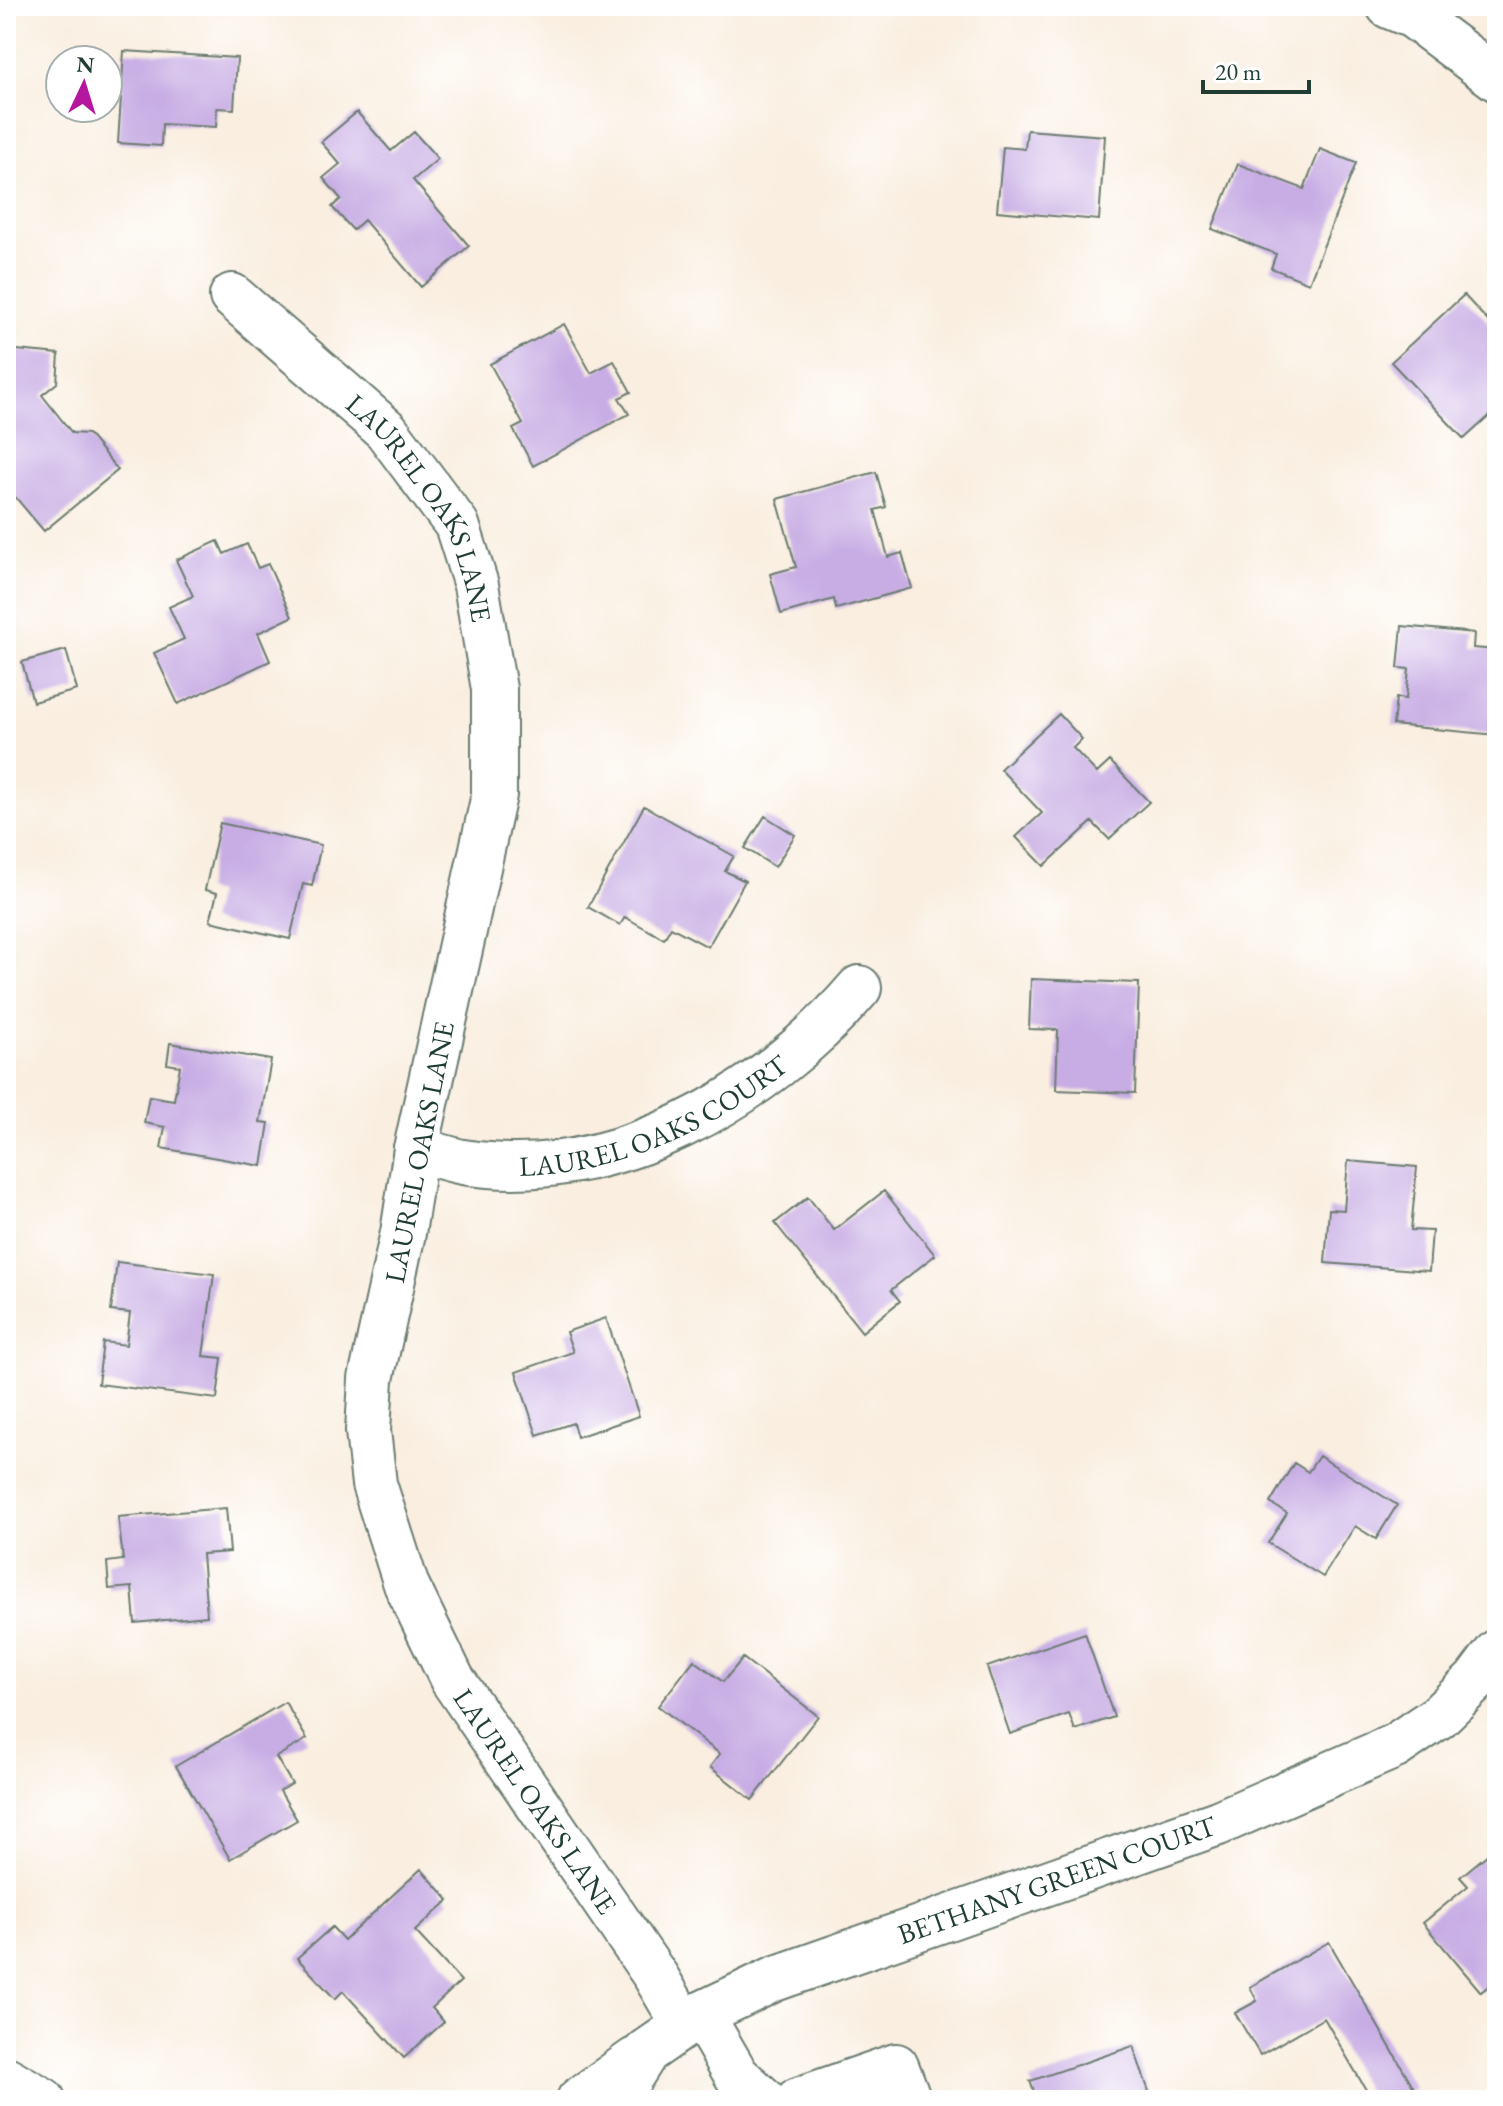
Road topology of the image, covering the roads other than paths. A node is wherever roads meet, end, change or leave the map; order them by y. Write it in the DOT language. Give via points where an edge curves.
graph roads {
  1 [pos="1389,6"];
  2 [pos="1497,79"];
  3 [pos="232,296"];
  4 [pos="859,988"];
  5 [pos="416,1149"];
  6 [pos="1497,1652"];
  7 [pos="692,2019"];
  8 [pos="646,2052"];
  9 [pos="6,2079"];
  10 [pos="43,2100"];
  11 [pos="579,2100"];
  12 [pos="616,2100"];
  13 [pos="764,2100"];
  14 [pos="798,2100"];
  15 [pos="909,2100"];
  1 -- 2 [label="street" via="1413,16"];
  3 -- 5 [label="street, LAUREL OAKS LANE" via="386,430 457,525 482,611 494,689 494,795"];
  4 -- 5 [label="street, LAUREL OAKS COURT" via="830,1022 761,1080 669,1130 568,1161 515,1165 462,1161"];
  5 -- 7 [label="street, LAUREL OAKS LANE" via="371,1379 368,1431 374,1484 406,1584 452,1679 656,1977"];
  6 -- 7 [label="street, BETHANY GREEN COURT" via="1438,1717 1395,1746 1218,1823 774,1979"];
  7 -- 8 [label="street, BETHANY GREEN COURT"];
  7 -- 13 [label="street, LAUREL OAKS LANE" via="737,2076"];
  8 -- 11 [label="street"];
  8 -- 12 [label="street, BETHANY GREEN COURT"];
  9 -- 10 [label="street"];
  14 -- 15 [label="street" via="896,2066"];
}
